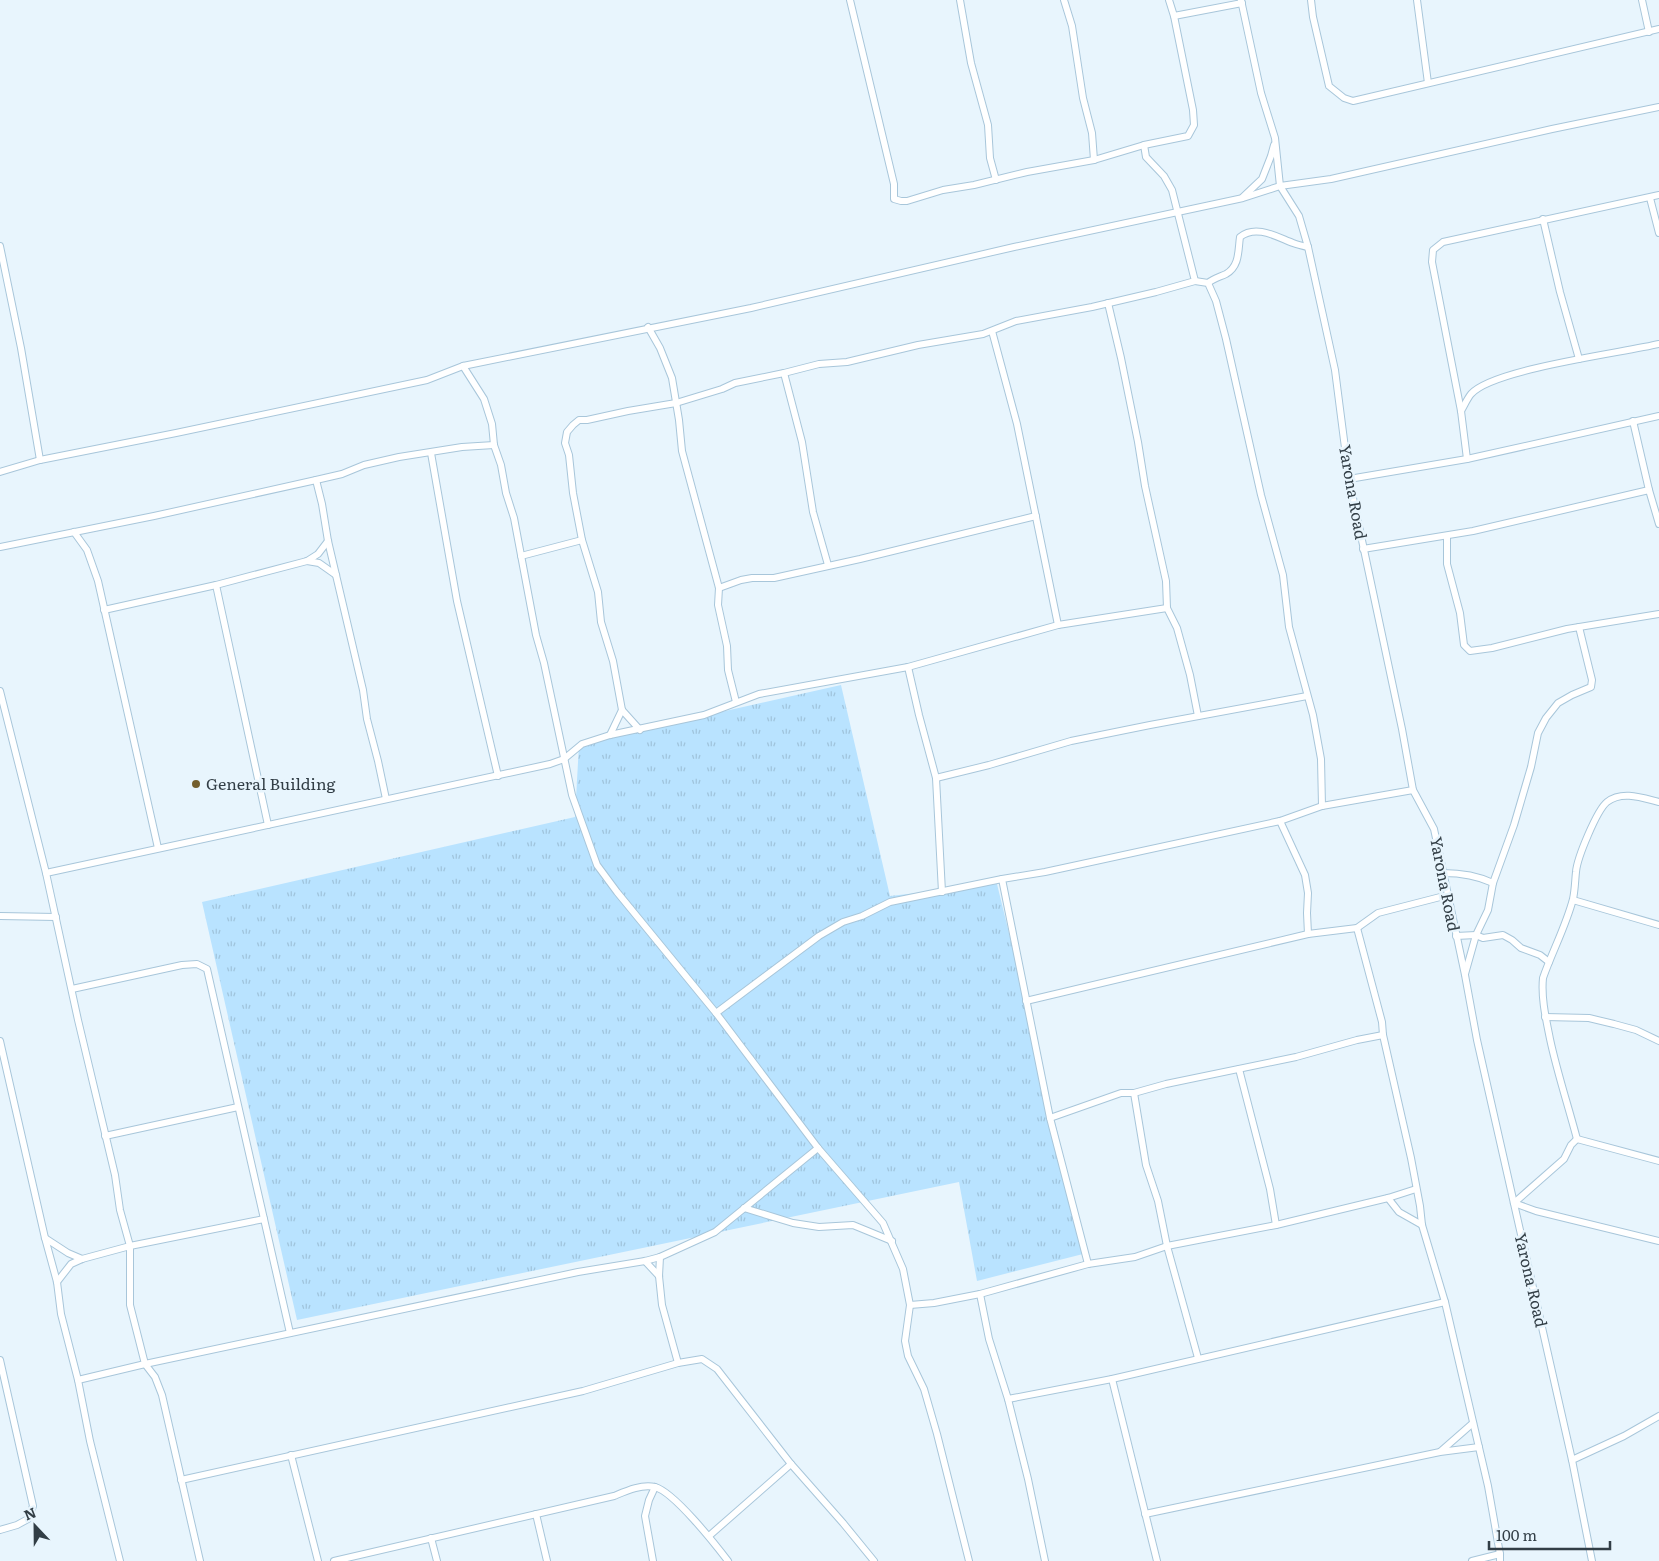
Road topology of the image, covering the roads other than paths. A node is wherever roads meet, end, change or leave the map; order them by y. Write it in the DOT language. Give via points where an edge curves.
graph roads {
  1 [pos="850,0"];
  2 [pos="960,0"];
  3 [pos="1064,0"];
  4 [pos="1169,0"];
  5 [pos="1311,0"];
  6 [pos="1417,0"];
  7 [pos="1642,0"];
  8 [pos="1242,2"];
  9 [pos="1174,16"];
  10 [pos="1659,29"];
  11 [pos="1649,32"];
  12 [pos="1428,82"];
  13 [pos="1659,107"];
  14 [pos="1275,138"];
  15 [pos="1144,145"];
  16 [pos="1094,160"];
  17 [pos="996,180"];
  18 [pos="1280,186"];
  19 [pos="1659,196"];
  20 [pos="1243,198"];
  21 [pos="1650,198"];
  22 [pos="1177,212"];
  23 [pos="1543,219"];
  24 [pos="1659,233"];
  25 [pos="0,246"];
  26 [pos="1308,247"];
  27 [pos="1195,281"];
  28 [pos="1208,283"];
  29 [pos="1108,303"];
  30 [pos="648,327"];
  31 [pos="992,331"];
  32 [pos="1659,344"];
  33 [pos="1580,359"];
  34 [pos="463,366"];
  35 [pos="784,373"];
  36 [pos="676,403"];
  37 [pos="1461,411"];
  38 [pos="1659,416"];
  39 [pos="1633,421"];
  40 [pos="494,445"];
  41 [pos="431,453"];
  42 [pos="1467,459"];
  43 [pos="40,460"];
  44 [pos="0,472"];
  45 [pos="1348,479"];
  46 [pos="316,480"];
  47 [pos="1649,490"];
  48 [pos="1036,516"];
  49 [pos="1659,524"];
  50 [pos="74,532"];
  51 [pos="1447,536"];
  52 [pos="582,540"];
  53 [pos="328,541"];
  54 [pos="0,547"];
  55 [pos="1363,549"];
  56 [pos="521,556"];
  57 [pos="307,561"];
  58 [pos="828,565"];
  59 [pos="336,576"];
  60 [pos="216,586"];
  61 [pos="719,588"];
  62 [pos="1168,608"];
  63 [pos="104,610"];
  64 [pos="1659,614"];
  65 [pos="1058,625"];
  66 [pos="1579,627"];
  67 [pos="908,667"];
  68 [pos="0,691"];
  69 [pos="1308,696"];
  70 [pos="736,702"];
  71 [pos="622,710"];
  72 [pos="1198,716"];
  73 [pos="640,730"];
  74 [pos="610,735"];
  75 [pos="564,759"];
  76 [pos="498,776"];
  77 [pos="936,778"];
  78 [pos="1413,790"];
  79 [pos="386,799"];
  80 [pos="1659,802"];
  81 [pos="1322,806"];
  82 [pos="1280,821"];
  83 [pos="268,825"];
  84 [pos="158,848"];
  85 [pos="46,873"];
  86 [pos="1443,873"];
  87 [pos="1002,879"];
  88 [pos="1493,883"];
  89 [pos="942,892"];
  90 [pos="1448,895"];
  91 [pos="1573,900"];
  92 [pos="0,916"];
  93 [pos="56,916"];
  94 [pos="1659,925"];
  95 [pos="1357,928"];
  96 [pos="1308,934"];
  97 [pos="1456,936"];
  98 [pos="1476,936"];
  99 [pos="1549,962"];
  100 [pos="1465,975"];
  101 [pos="72,989"];
  102 [pos="1026,1001"];
  103 [pos="716,1013"];
  104 [pos="1545,1016"];
  105 [pos="1383,1035"];
  106 [pos="1659,1040"];
  107 [pos="0,1041"];
  108 [pos="1238,1070"];
  109 [pos="1134,1093"];
  110 [pos="238,1107"];
  111 [pos="1050,1118"];
  112 [pos="105,1136"];
  113 [pos="1577,1139"];
  114 [pos="818,1148"];
  115 [pos="1659,1160"];
  116 [pos="1416,1190"];
  117 [pos="1388,1198"];
  118 [pos="1514,1203"];
  119 [pos="744,1208"];
  120 [pos="264,1219"];
  121 [pos="1276,1225"];
  122 [pos="1422,1225"];
  123 [pos="45,1238"];
  124 [pos="892,1241"];
  125 [pos="1659,1242"];
  126 [pos="130,1246"];
  127 [pos="1167,1246"];
  128 [pos="660,1257"];
  129 [pos="82,1258"];
  130 [pos="645,1261"];
  131 [pos="1088,1264"];
  132 [pos="659,1276"];
  133 [pos="57,1282"];
  134 [pos="980,1294"];
  135 [pos="1446,1302"];
  136 [pos="910,1305"];
  137 [pos="290,1333"];
  138 [pos="1198,1358"];
  139 [pos="0,1360"];
  140 [pos="145,1364"];
  141 [pos="678,1364"];
  142 [pos="1112,1379"];
  143 [pos="78,1380"];
  144 [pos="1008,1398"];
  145 [pos="1659,1416"];
  146 [pos="1473,1423"];
  147 [pos="1479,1447"];
  148 [pos="1440,1452"];
  149 [pos="290,1455"];
  150 [pos="1572,1460"];
  151 [pos="791,1464"];
  152 [pos="181,1480"];
  153 [pos="655,1487"];
  154 [pos="536,1514"];
  155 [pos="1145,1514"];
  156 [pos="0,1530"];
  157 [pos="709,1536"];
  158 [pos="432,1538"];
  159 [pos="1500,1558"];
  160 [pos="120,1561"];
  161 [pos="200,1561"];
  162 [pos="318,1561"];
  163 [pos="334,1561"];
  164 [pos="437,1561"];
  165 [pos="547,1561"];
  166 [pos="653,1561"];
  167 [pos="728,1561"];
  168 [pos="874,1561"];
  169 [pos="970,1561"];
  170 [pos="1045,1561"];
  171 [pos="1157,1561"];
  172 [pos="1472,1561"];
  173 [pos="1592,1561"];
  1 -- 17 [label="street" via="894,184 894,198 907,200"];
  2 -- 17 [label="street" via="971,63 988,125 990,158"];
  3 -- 16 [label="street" via="1072,26"];
  4 -- 9 [label="street"];
  5 -- 12 [label="street" via="1329,86 1338,94 1353,101"];
  6 -- 12 [label="street"];
  7 -- 11 [label="street"];
  8 -- 9 [label="street"];
  8 -- 14 [label="street" via="1261,93"];
  9 -- 15 [label="street" via="1193,110 1193,129 1188,136"];
  10 -- 11 [label="street"];
  11 -- 12 [label="street"];
  13 -- 18 [label="street" via="1331,180"];
  14 -- 18 [label="street"];
  14 -- 20 [label="street" via="1262,179"];
  15 -- 16 [label="street"];
  15 -- 22 [label="street" via="1146,157 1172,190"];
  16 -- 17 [label="street"];
  18 -- 20 [label="street"];
  18 -- 26 [label="street, Yarona Road" via="1299,216"];
  19 -- 21 [label="street"];
  20 -- 22 [label="street"];
  21 -- 23 [label="street"];
  21 -- 24 [label="street"];
  22 -- 27 [label="street"];
  22 -- 30 [label="street" via="751,308"];
  23 -- 33 [label="street"];
  23 -- 37 [label="street" via="1442,242 1433,250 1432,262"];
  25 -- 43 [label="street"];
  26 -- 28 [label="street" via="1255,231 1244,233 1240,237 1234,267"];
  26 -- 45 [label="street, Yarona Road" via="1335,370"];
  27 -- 28 [label="street"];
  27 -- 29 [label="street"];
  28 -- 69 [label="street" via="1226,339 1283,575 1289,627"];
  29 -- 31 [label="street" via="1021,320"];
  29 -- 62 [label="street" via="1166,580"];
  30 -- 34 [label="street"];
  30 -- 36 [label="street" via="667,362"];
  31 -- 35 [label="street"];
  31 -- 48 [label="street" via="1017,424"];
  32 -- 33 [label="street"];
  33 -- 37 [label="street" via="1508,375 1482,386 1471,394"];
  34 -- 40 [label="street" via="484,399 492,424"];
  34 -- 43 [label="street" via="427,380"];
  35 -- 36 [label="street" via="735,383"];
  35 -- 58 [label="street" via="802,442 813,512"];
  36 -- 52 [label="street" via="579,420 567,432 565,443"];
  36 -- 61 [label="street" via="682,451"];
  37 -- 42 [label="street"];
  38 -- 39 [label="street"];
  39 -- 42 [label="street"];
  39 -- 47 [label="street"];
  40 -- 41 [label="street"];
  40 -- 56 [label="street"];
  41 -- 46 [label="street" via="364,465"];
  41 -- 76 [label="street" via="458,602"];
  42 -- 45 [label="street"];
  43 -- 44 [label="street"];
  45 -- 55 [label="street, Yarona Road"];
  46 -- 50 [label="street"];
  46 -- 53 [label="street"];
  47 -- 49 [label="street"];
  47 -- 51 [label="street"];
  48 -- 58 [label="street"];
  48 -- 65 [label="street"];
  50 -- 54 [label="street"];
  50 -- 63 [label="street" via="93,564"];
  51 -- 55 [label="street"];
  51 -- 66 [label="street" via="1447,564 1460,613 1464,645 1470,651"];
  52 -- 56 [label="street"];
  52 -- 71 [label="street" via="598,592 601,622"];
  53 -- 57 [label="street" via="318,554"];
  53 -- 59 [label="street"];
  55 -- 78 [label="street, Yarona Road"];
  56 -- 75 [label="street"];
  57 -- 59 [label="street" via="319,563"];
  57 -- 60 [label="street"];
  58 -- 61 [label="street" via="774,578 741,580"];
  59 -- 79 [label="street"];
  60 -- 63 [label="street"];
  60 -- 83 [label="street"];
  61 -- 70 [label="street" via="718,605"];
  62 -- 65 [label="street"];
  62 -- 72 [label="street" via="1177,628"];
  63 -- 84 [label="street"];
  64 -- 66 [label="street"];
  65 -- 67 [label="street"];
  66 -- 88 [label="street" via="1591,687 1558,703 1538,733 1516,817"];
  67 -- 70 [label="street" via="759,694"];
  67 -- 77 [label="street"];
  68 -- 85 [label="street"];
  69 -- 72 [label="street"];
  69 -- 81 [label="street" via="1320,759"];
  70 -- 73 [label="street" via="704,715"];
  71 -- 73 [label="street"];
  71 -- 74 [label="street"];
  72 -- 77 [label="street" via="1071,741"];
  73 -- 74 [label="street"];
  74 -- 75 [label="street" via="582,744"];
  75 -- 76 [label="street"];
  75 -- 103 [label="street" via="572,795 597,865"];
  76 -- 79 [label="street"];
  77 -- 89 [label="street"];
  78 -- 81 [label="street"];
  78 -- 86 [label="street, Yarona Road" via="1434,829"];
  79 -- 83 [label="street"];
  80 -- 91 [label="street" via="1634,795 1607,802 1582,848"];
  81 -- 82 [label="street"];
  82 -- 87 [label="street"];
  82 -- 96 [label="street" via="1305,875"];
  83 -- 84 [label="street"];
  84 -- 85 [label="street"];
  85 -- 93 [label="street"];
  86 -- 88 [label="street" via="1481,877"];
  86 -- 90 [label="street, Yarona Road"];
  87 -- 89 [label="street"];
  87 -- 102 [label="street"];
  88 -- 98 [label="street" via="1488,910"];
  89 -- 103 [label="street" via="890,902 843,922 819,936"];
  90 -- 95 [label="street" via="1378,913"];
  90 -- 97 [label="street, Yarona Road"];
  91 -- 94 [label="street"];
  91 -- 99 [label="street"];
  92 -- 93 [label="street"];
  93 -- 101 [label="street"];
  95 -- 96 [label="street"];
  95 -- 105 [label="street"];
  96 -- 102 [label="street"];
  97 -- 98 [label="street"];
  97 -- 100 [label="street, Yarona Road"];
  98 -- 99 [label="street" via="1503,935"];
  98 -- 100 [label="street"];
  99 -- 104 [label="street" via="1542,988"];
  100 -- 118 [label="street, Yarona Road"];
  101 -- 110 [label="street" via="182,965 197,964 207,969"];
  101 -- 112 [label="street"];
  102 -- 111 [label="street"];
  103 -- 114 [label="street"];
  104 -- 106 [label="street" via="1589,1018 1636,1030"];
  104 -- 113 [label="street"];
  105 -- 108 [label="street"];
  105 -- 116 [label="street"];
  107 -- 123 [label="street"];
  108 -- 109 [label="street"];
  108 -- 121 [label="street" via="1270,1189"];
  109 -- 111 [label="street" via="1121,1092"];
  109 -- 127 [label="street" via="1146,1165 1158,1201"];
  110 -- 112 [label="street"];
  110 -- 120 [label="street"];
  111 -- 131 [label="street"];
  112 -- 126 [label="street"];
  113 -- 115 [label="street"];
  113 -- 118 [label="street" via="1564,1158"];
  114 -- 119 [label="street"];
  114 -- 124 [label="street" via="883,1223"];
  116 -- 117 [label="street"];
  116 -- 122 [label="street"];
  117 -- 121 [label="street"];
  117 -- 122 [label="street" via="1399,1212"];
  118 -- 125 [label="street"];
  118 -- 150 [label="street, Yarona Road"];
  119 -- 124 [label="street" via="793,1223 819,1227 853,1225"];
  119 -- 128 [label="street" via="715,1232"];
  120 -- 126 [label="street"];
  120 -- 137 [label="street"];
  121 -- 127 [label="street"];
  122 -- 135 [label="street"];
  123 -- 129 [label="street"];
  123 -- 133 [label="street"];
  124 -- 136 [label="street" via="903,1269"];
  126 -- 129 [label="street"];
  126 -- 140 [label="street" via="130,1305"];
  127 -- 131 [label="street" via="1135,1257"];
  127 -- 138 [label="street"];
  128 -- 130 [label="street"];
  128 -- 132 [label="street"];
  129 -- 133 [label="street" via="70,1264"];
  130 -- 132 [label="street"];
  130 -- 137 [label="street" via="578,1272"];
  131 -- 134 [label="street"];
  132 -- 141 [label="street" via="662,1304"];
  133 -- 143 [label="street" via="61,1314"];
  134 -- 136 [label="street"];
  134 -- 144 [label="street" via="989,1339"];
  135 -- 138 [label="street"];
  135 -- 146 [label="street"];
  136 -- 169 [label="street" via="905,1341 908,1356 924,1389"];
  137 -- 140 [label="street"];
  138 -- 142 [label="street"];
  139 -- 156 [label="street" via="33,1506 28,1519"];
  140 -- 143 [label="street"];
  140 -- 152 [label="street" via="155,1377 162,1395"];
  141 -- 149 [label="street" via="583,1391"];
  141 -- 151 [label="street" via="702,1359 717,1368"];
  142 -- 144 [label="street"];
  142 -- 155 [label="street"];
  143 -- 160 [label="street"];
  144 -- 170 [label="street"];
  145 -- 150 [label="street"];
  146 -- 147 [label="street"];
  146 -- 148 [label="street"];
  147 -- 148 [label="street"];
  147 -- 159 [label="street"];
  148 -- 155 [label="street"];
  149 -- 152 [label="street"];
  149 -- 162 [label="street"];
  150 -- 173 [label="street, Yarona Road"];
  151 -- 157 [label="street"];
  151 -- 168 [label="street"];
  152 -- 161 [label="street"];
  153 -- 154 [label="street" via="639,1487"];
  153 -- 157 [label="street" via="671,1496"];
  153 -- 166 [label="street" via="644,1516"];
  154 -- 158 [label="street"];
  154 -- 165 [label="street"];
  155 -- 171 [label="street"];
  157 -- 167 [label="street"];
  158 -- 163 [label="street"];
  158 -- 164 [label="street"];
  159 -- 172 [label="street"];
}
